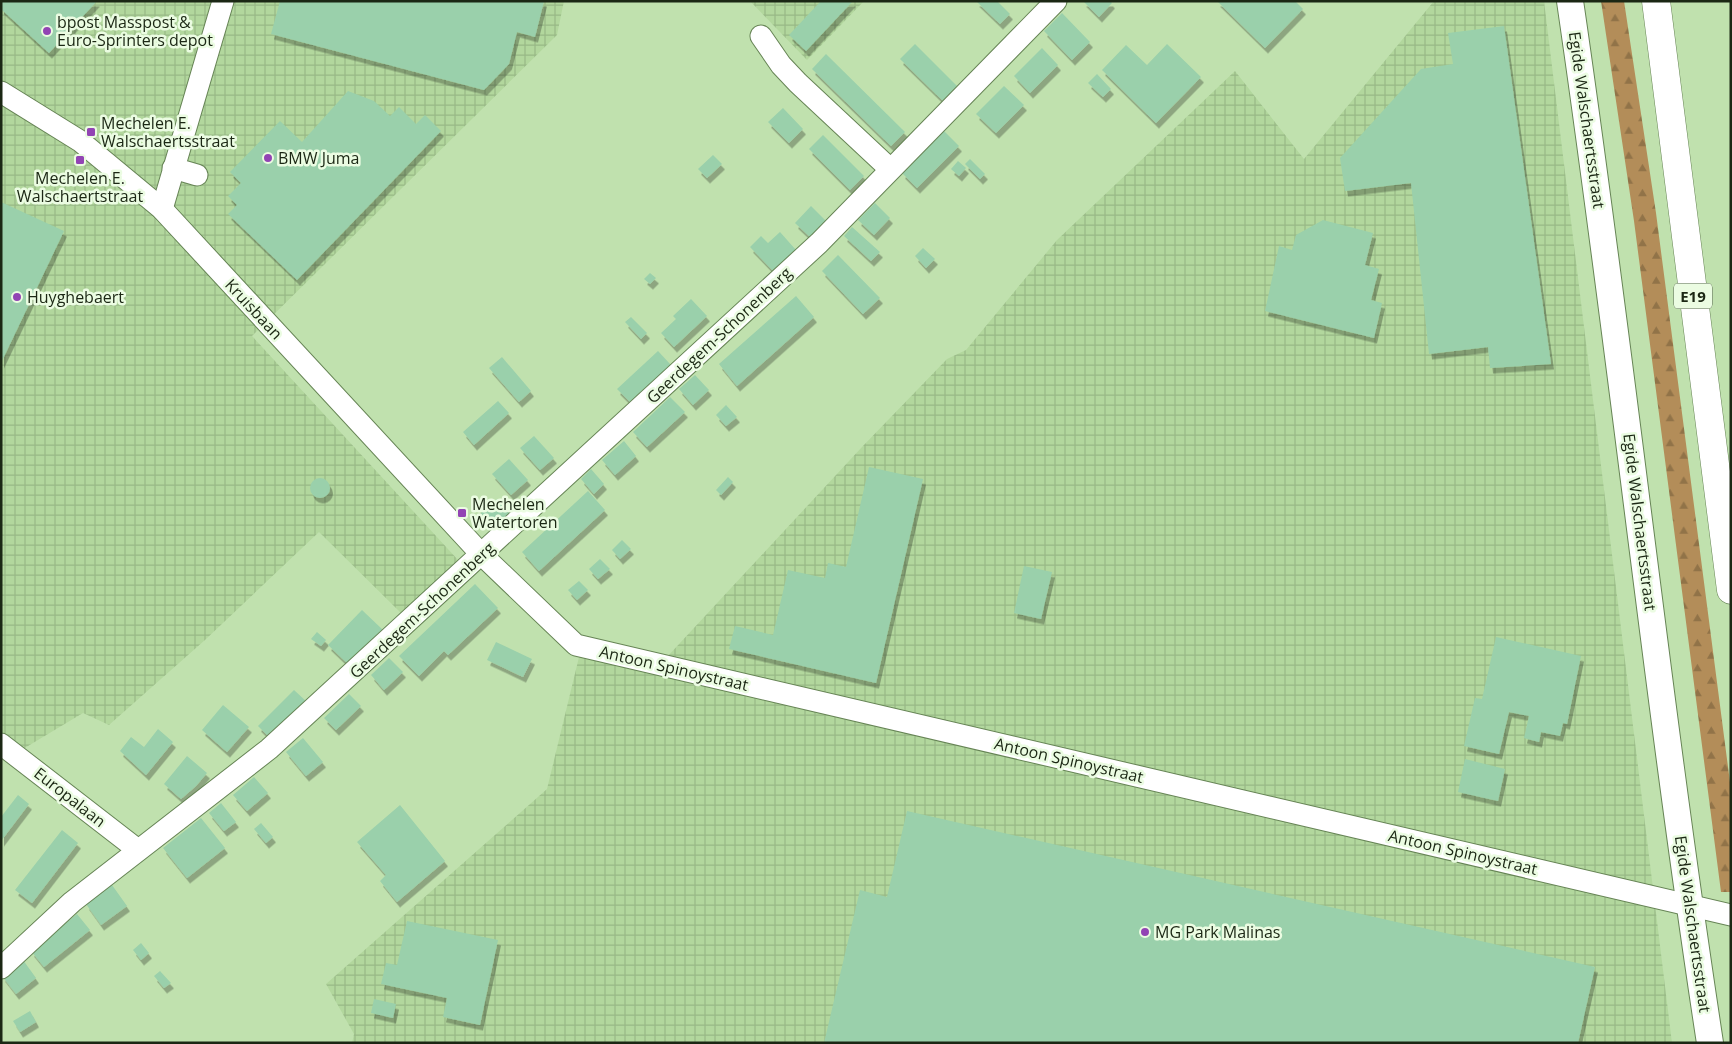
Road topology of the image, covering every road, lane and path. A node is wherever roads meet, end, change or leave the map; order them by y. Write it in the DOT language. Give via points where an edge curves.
graph roads {
  1 [pos="223,1"];
  2 [pos="1056,1"];
  3 [pos="1570,1"];
  4 [pos="1656,1"];
  5 [pos="762,36"];
  6 [pos="1,92"];
  7 [pos="173,168"];
  8 [pos="890,169"];
  9 [pos="197,175"];
  10 [pos="162,209"];
  11 [pos="482,555"];
  12 [pos="1731,590"];
  13 [pos="1,744"];
  14 [pos="138,850"];
  15 [pos="1689,905"];
  16 [pos="1731,915"];
  17 [pos="1,968"];
  18 [pos="1710,1043"];
  1 -- 7 [label="street"];
  2 -- 8 [label="street, Geerdegem-Schonenberg"];
  3 -- 15 [label="main road, Egide Walschaertsstraat" via="1596,178"];
  4 -- 12 [label="highway, E19"];
  5 -- 8 [label="street" via="798,83"];
  6 -- 10 [label="street, Kruisbaan" via="80,141"];
  7 -- 9 [label="street"];
  7 -- 10 [label="street"];
  8 -- 11 [label="street, Geerdegem-Schonenberg" via="819,243"];
  10 -- 11 [label="street, Kruisbaan"];
  11 -- 14 [label="street, Geerdegem-Schonenberg" via="269,750"];
  11 -- 15 [label="street, Antoon Spinoystraat" via="576,645"];
  13 -- 14 [label="street, Europalaan"];
  14 -- 17 [label="street, Geerdegem-Schonenberg" via="72,902"];
  15 -- 16 [label="street, Antoon Spinoystraat"];
  15 -- 18 [label="main road, Egide Walschaertsstraat"];
}
